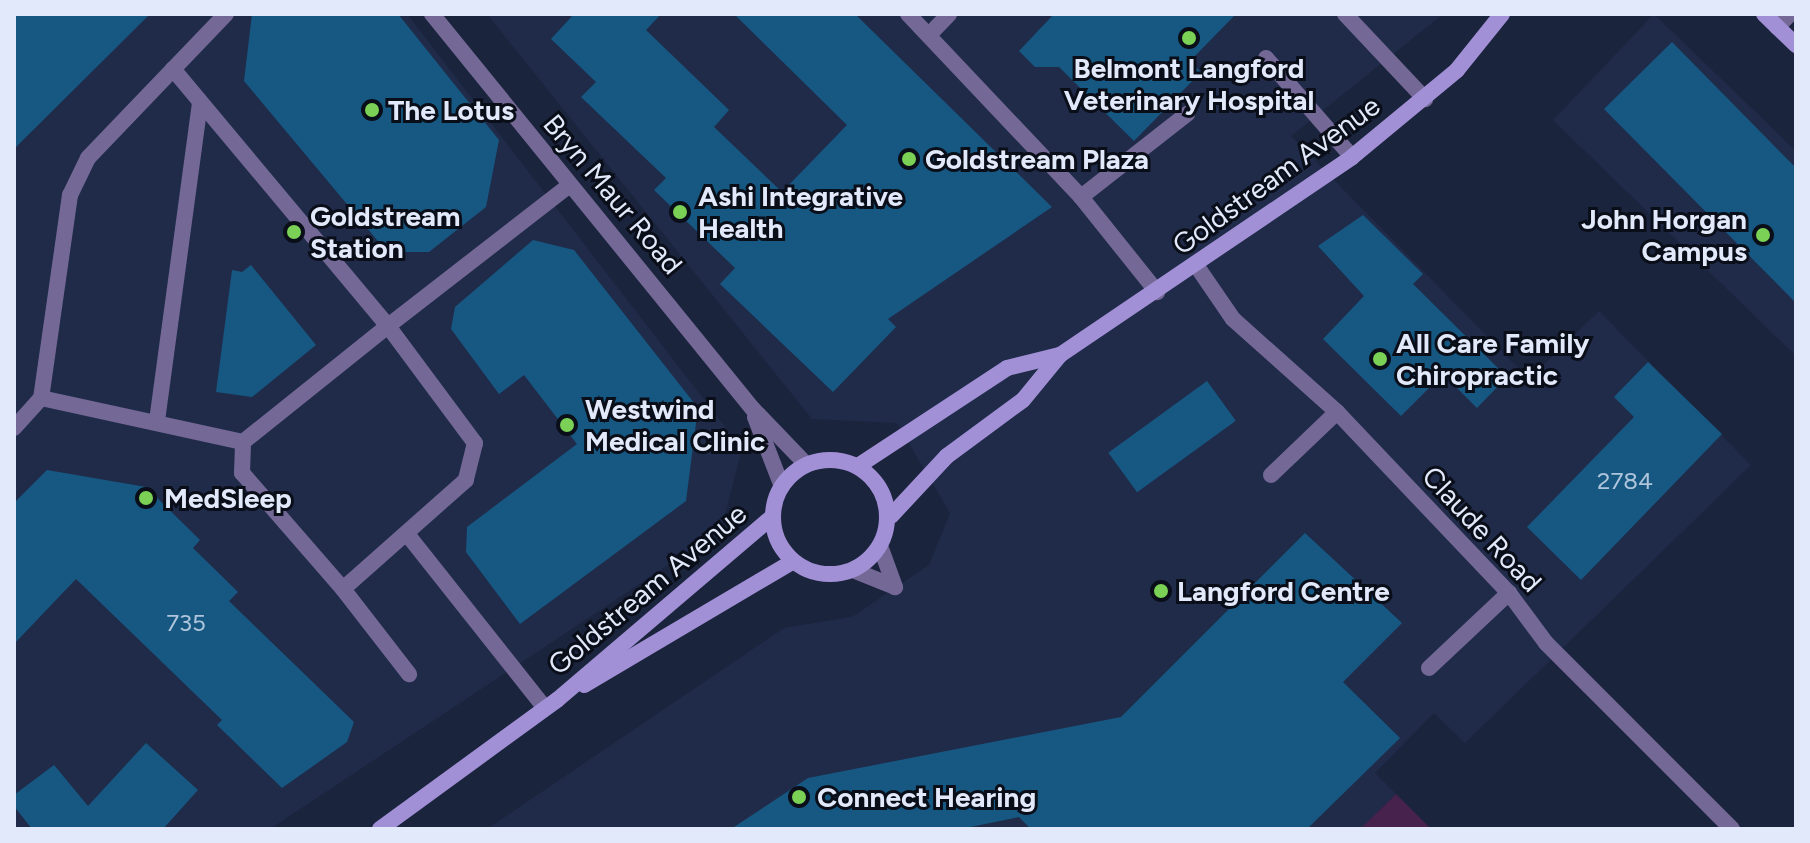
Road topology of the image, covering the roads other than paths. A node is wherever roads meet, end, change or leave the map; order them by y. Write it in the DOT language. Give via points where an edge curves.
graph roads {
  1 [pos="226,14"];
  2 [pos="432,14"];
  3 [pos="908,14"];
  4 [pos="949,14"];
  5 [pos="1345,14"];
  6 [pos="1502,14"];
  7 [pos="1764,14"];
  8 [pos="1790,14"];
  9 [pos="1777,27"];
  10 [pos="929,35"];
  11 [pos="1796,45"];
  12 [pos="1266,58"];
  13 [pos="173,69"];
  14 [pos="1425,99"];
  15 [pos="200,102"];
  16 [pos="1187,114"];
  17 [pos="1352,157"];
  18 [pos="570,185"];
  19 [pos="1081,197"];
  20 [pos="1196,265"];
  21 [pos="1157,292"];
  22 [pos="388,326"];
  23 [pos="1060,355"];
  24 [pos="41,398"];
  25 [pos="752,408"];
  26 [pos="1337,412"];
  27 [pos="157,421"];
  28 [pos="14,428"];
  29 [pos="243,442"];
  30 [pos="805,463"];
  31 [pos="858,466"];
  32 [pos="1271,475"];
  33 [pos="781,484"];
  34 [pos="891,516"];
  35 [pos="771,518"];
  36 [pos="407,534"];
  37 [pos="880,546"];
  38 [pos="792,562"];
  39 [pos="853,570"];
  40 [pos="343,589"];
  41 [pos="1509,593"];
  42 [pos="1429,668"];
  43 [pos="409,674"];
  44 [pos="551,704"];
  45 [pos="380,829"];
  46 [pos="1732,829"];
  1 -- 13 [label="street"];
  2 -- 18 [label="street, Bryn Maur Road"];
  3 -- 10 [label="street"];
  4 -- 10 [label="street"];
  5 -- 14 [label="street"];
  6 -- 14 [label="main road, Goldstream Avenue"];
  7 -- 9 [label="main road"];
  8 -- 9 [label="street"];
  9 -- 11 [label="main road"];
  10 -- 19 [label="street"];
  12 -- 17 [label="street"];
  13 -- 15 [label="street"];
  13 -- 24 [label="street" via="88,158 70,195"];
  14 -- 17 [label="main road, Goldstream Avenue"];
  15 -- 22 [label="street"];
  15 -- 27 [label="street"];
  16 -- 19 [label="street"];
  17 -- 20 [label="main road, Goldstream Avenue"];
  18 -- 22 [label="street"];
  18 -- 25 [label="street, Bryn Maur Road"];
  19 -- 21 [label="street"];
  20 -- 21 [label="main road, Goldstream Avenue"];
  20 -- 26 [label="street, Claude Road" via="1233,319"];
  21 -- 23 [label="main road, Goldstream Avenue"];
  22 -- 29 [label="street"];
  22 -- 36 [label="street" via="475,443 466,480"];
  23 -- 31 [label="main road, Goldstream Avenue" via="1007,368"];
  23 -- 34 [label="main road, Goldstream Avenue" via="1023,400 947,456"];
  24 -- 27 [label="street"];
  24 -- 28 [label="street"];
  25 -- 30 [label="street, Bryn Maur Road"];
  25 -- 33 [label="street, Bryn Maur Road"];
  26 -- 32 [label="street"];
  26 -- 41 [label="street, Claude Road"];
  27 -- 29 [label="street"];
  29 -- 40 [label="street" via="242,473"];
  30 -- 31 [label="main road" via="833,458"];
  30 -- 33 [label="main road"];
  31 -- 34 [label="main road" via="880,488"];
  33 -- 35 [label="main road"];
  34 -- 37 [label="main road"];
  35 -- 38 [label="main road" via="779,547"];
  35 -- 44 [label="main road, Goldstream Avenue"];
  36 -- 40 [label="street"];
  36 -- 44 [label="street"];
  37 -- 39 [label="main road"];
  37 -- 39 [label="street" via="895,587"];
  38 -- 39 [label="main road" via="832,575"];
  38 -- 44 [label="main road, Goldstream Avenue"];
  40 -- 43 [label="street"];
  41 -- 42 [label="street"];
  41 -- 46 [label="street, Claude Road" via="1546,643"];
  44 -- 45 [label="main road, Goldstream Avenue"];
}
